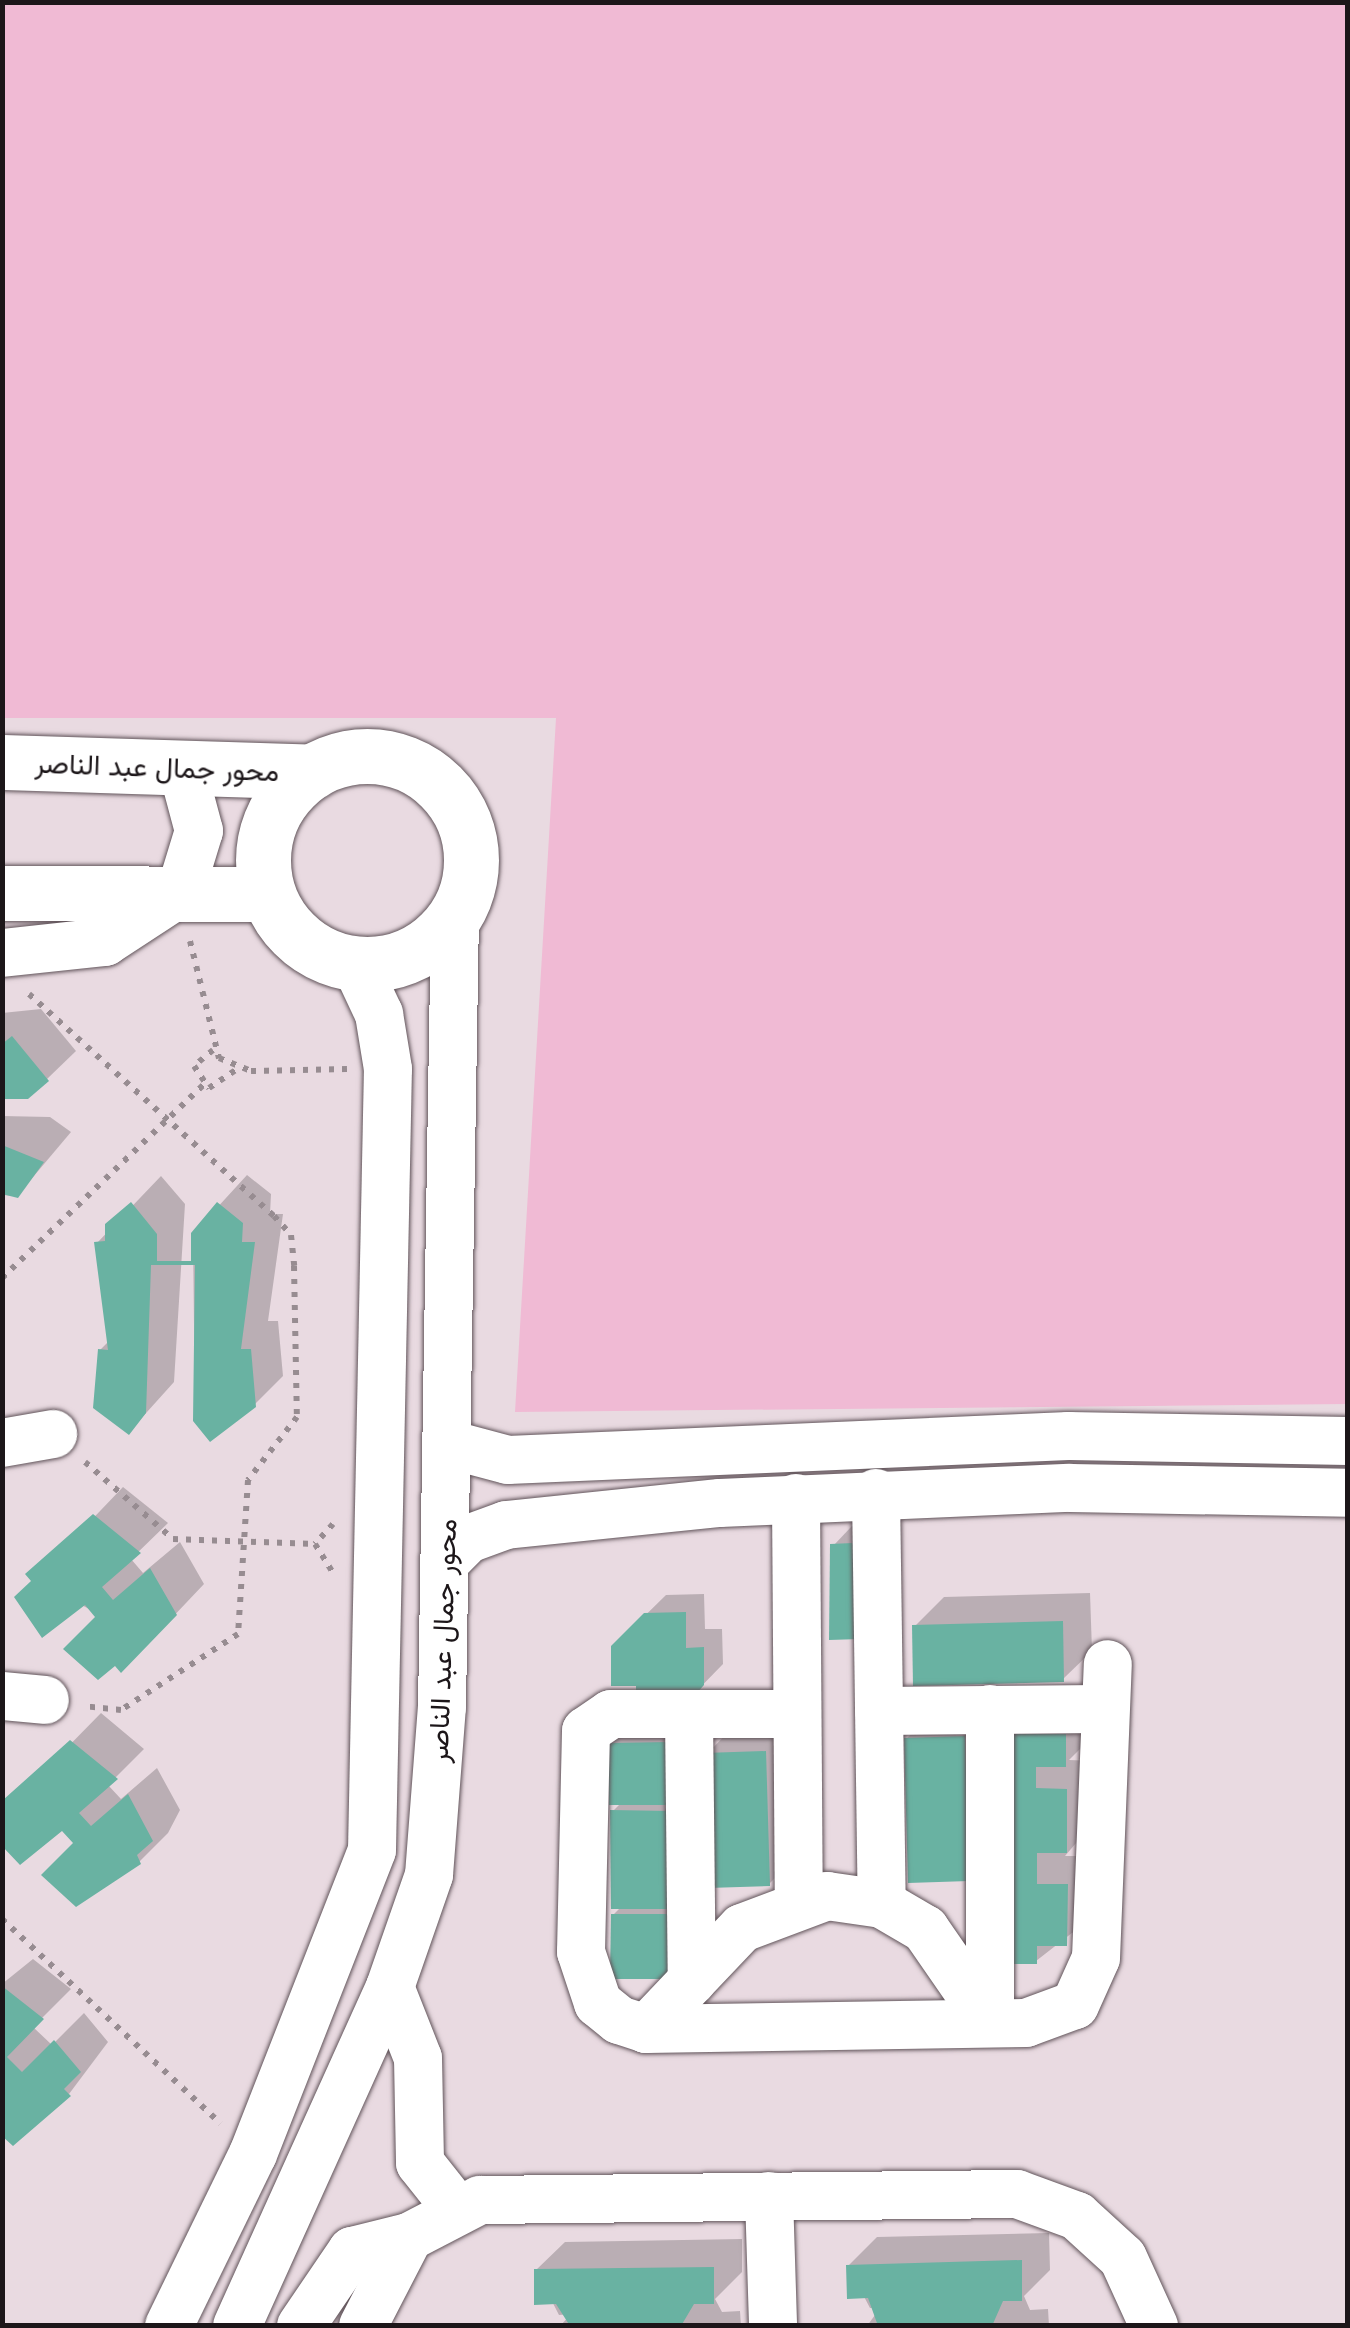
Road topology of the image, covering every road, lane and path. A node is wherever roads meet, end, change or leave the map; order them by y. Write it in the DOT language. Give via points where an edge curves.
graph roads {
  1 [pos="2,762"];
  2 [pos="182,767"];
  3 [pos="312,772"];
  4 [pos="2,893"];
  5 [pos="180,893"];
  6 [pos="268,894"];
  7 [pos="455,916"];
  8 [pos="355,963"];
  9 [pos="9,968"];
  10 [pos="213,1050"];
  11 [pos="388,1068"];
  12 [pos="237,1069"];
  13 [pos="204,1083"];
  14 [pos="166,1119"];
  15 [pos="2,1278"];
  16 [pos="52,1434"];
  17 [pos="1348,1441"];
  18 [pos="2,1443"];
  19 [pos="448,1444"];
  20 [pos="876,1493"];
  21 [pos="1348,1493"];
  22 [pos="796,1498"];
  23 [pos="242,1541"];
  24 [pos="315,1544"];
  25 [pos="446,1561"];
  26 [pos="24,1698"];
  27 [pos="990,1709"];
  28 [pos="879,1711"];
  29 [pos="797,1714"];
  30 [pos="689,1715"];
  31 [pos="799,1900"];
  32 [pos="882,1904"];
  33 [pos="2,1919"];
  34 [pos="692,1981"];
  35 [pos="390,1987"];
  36 [pos="990,2022"];
  37 [pos="646,2029"];
  38 [pos="254,2154"];
  39 [pos="770,2196"];
  40 [pos="454,2208"];
  41 [pos="410,2238"];
  42 [pos="168,2326"];
  43 [pos="237,2326"];
  44 [pos="301,2326"];
  45 [pos="363,2326"];
  46 [pos="773,2326"];
  47 [pos="1154,2326"];
  1 -- 2 [label="main road, محور جمال عبد الناصر"];
  2 -- 3 [label="main road, محور جمال عبد الناصر"];
  2 -- 5 [label="street" via="199,831"];
  3 -- 6 [label="main road" via="269,825"];
  3 -- 7 [label="main road" via="380,757 442,787 471,850"];
  4 -- 5 [label="main road"];
  5 -- 6 [label="main road"];
  5 -- 9 [label="street" via="105,942"];
  5 -- 10 [label="path"];
  6 -- 8 [label="main road" via="292,933"];
  7 -- 8 [label="main road" via="422,948"];
  7 -- 19 [label="street, محور جمال عبد الناصر"];
  8 -- 11 [label="street, محور جمال عبد الناصر" via="379,1014"];
  9 -- 14 [label="path"];
  10 -- 12 [label="path"];
  10 -- 13 [label="path" via="194,1066"];
  11 -- 12 [label="path"];
  11 -- 38 [label="street, محور جمال عبد الناصر" via="372,1850"];
  12 -- 13 [label="path" via="212,1089"];
  13 -- 14 [label="path"];
  14 -- 15 [label="path"];
  14 -- 23 [label="path" via="291,1235 298,1417 248,1480"];
  16 -- 18 [label="street"];
  16 -- 23 [label="path" via="173,1539"];
  17 -- 19 [label="street" via="1068,1436 508,1460"];
  19 -- 25 [label="street, محور جمال عبد الناصر"];
  20 -- 21 [label="street"];
  20 -- 22 [label="street"];
  20 -- 28 [label="street"];
  22 -- 25 [label="street" via="506,1525 468,1539"];
  22 -- 29 [label="street"];
  23 -- 24 [label="path"];
  23 -- 26 [label="path" via="240,1620 224,1647 121,1710"];
  25 -- 35 [label="street, محور جمال عبد الناصر" via="429,1874"];
  27 -- 28 [label="street"];
  27 -- 36 [label="street"];
  27 -- 36 [label="street" via="1106,1686 1090,1984 1052,2019"];
  28 -- 32 [label="street"];
  29 -- 30 [label="street"];
  29 -- 31 [label="street"];
  30 -- 34 [label="street"];
  30 -- 37 [label="street" via="610,1714 584,1741 585,1979 598,2003"];
  31 -- 32 [label="street"];
  31 -- 34 [label="street" via="742,1928"];
  32 -- 36 [label="street" via="943,1947"];
  33 -- 38 [label="path"];
  34 -- 37 [label="street"];
  35 -- 40 [label="street" via="418,2058 420,2163"];
  35 -- 43 [label="street, محور جمال عبد الناصر"];
  36 -- 37 [label="street"];
  38 -- 42 [label="street, محور جمال عبد الناصر"];
  39 -- 40 [label="street" via="480,2200"];
  39 -- 46 [label="street"];
  39 -- 47 [label="street" via="1017,2194 1076,2216 1124,2258"];
  40 -- 41 [label="street"];
  41 -- 44 [label="street" via="352,2251"];
  41 -- 45 [label="street"];
}
